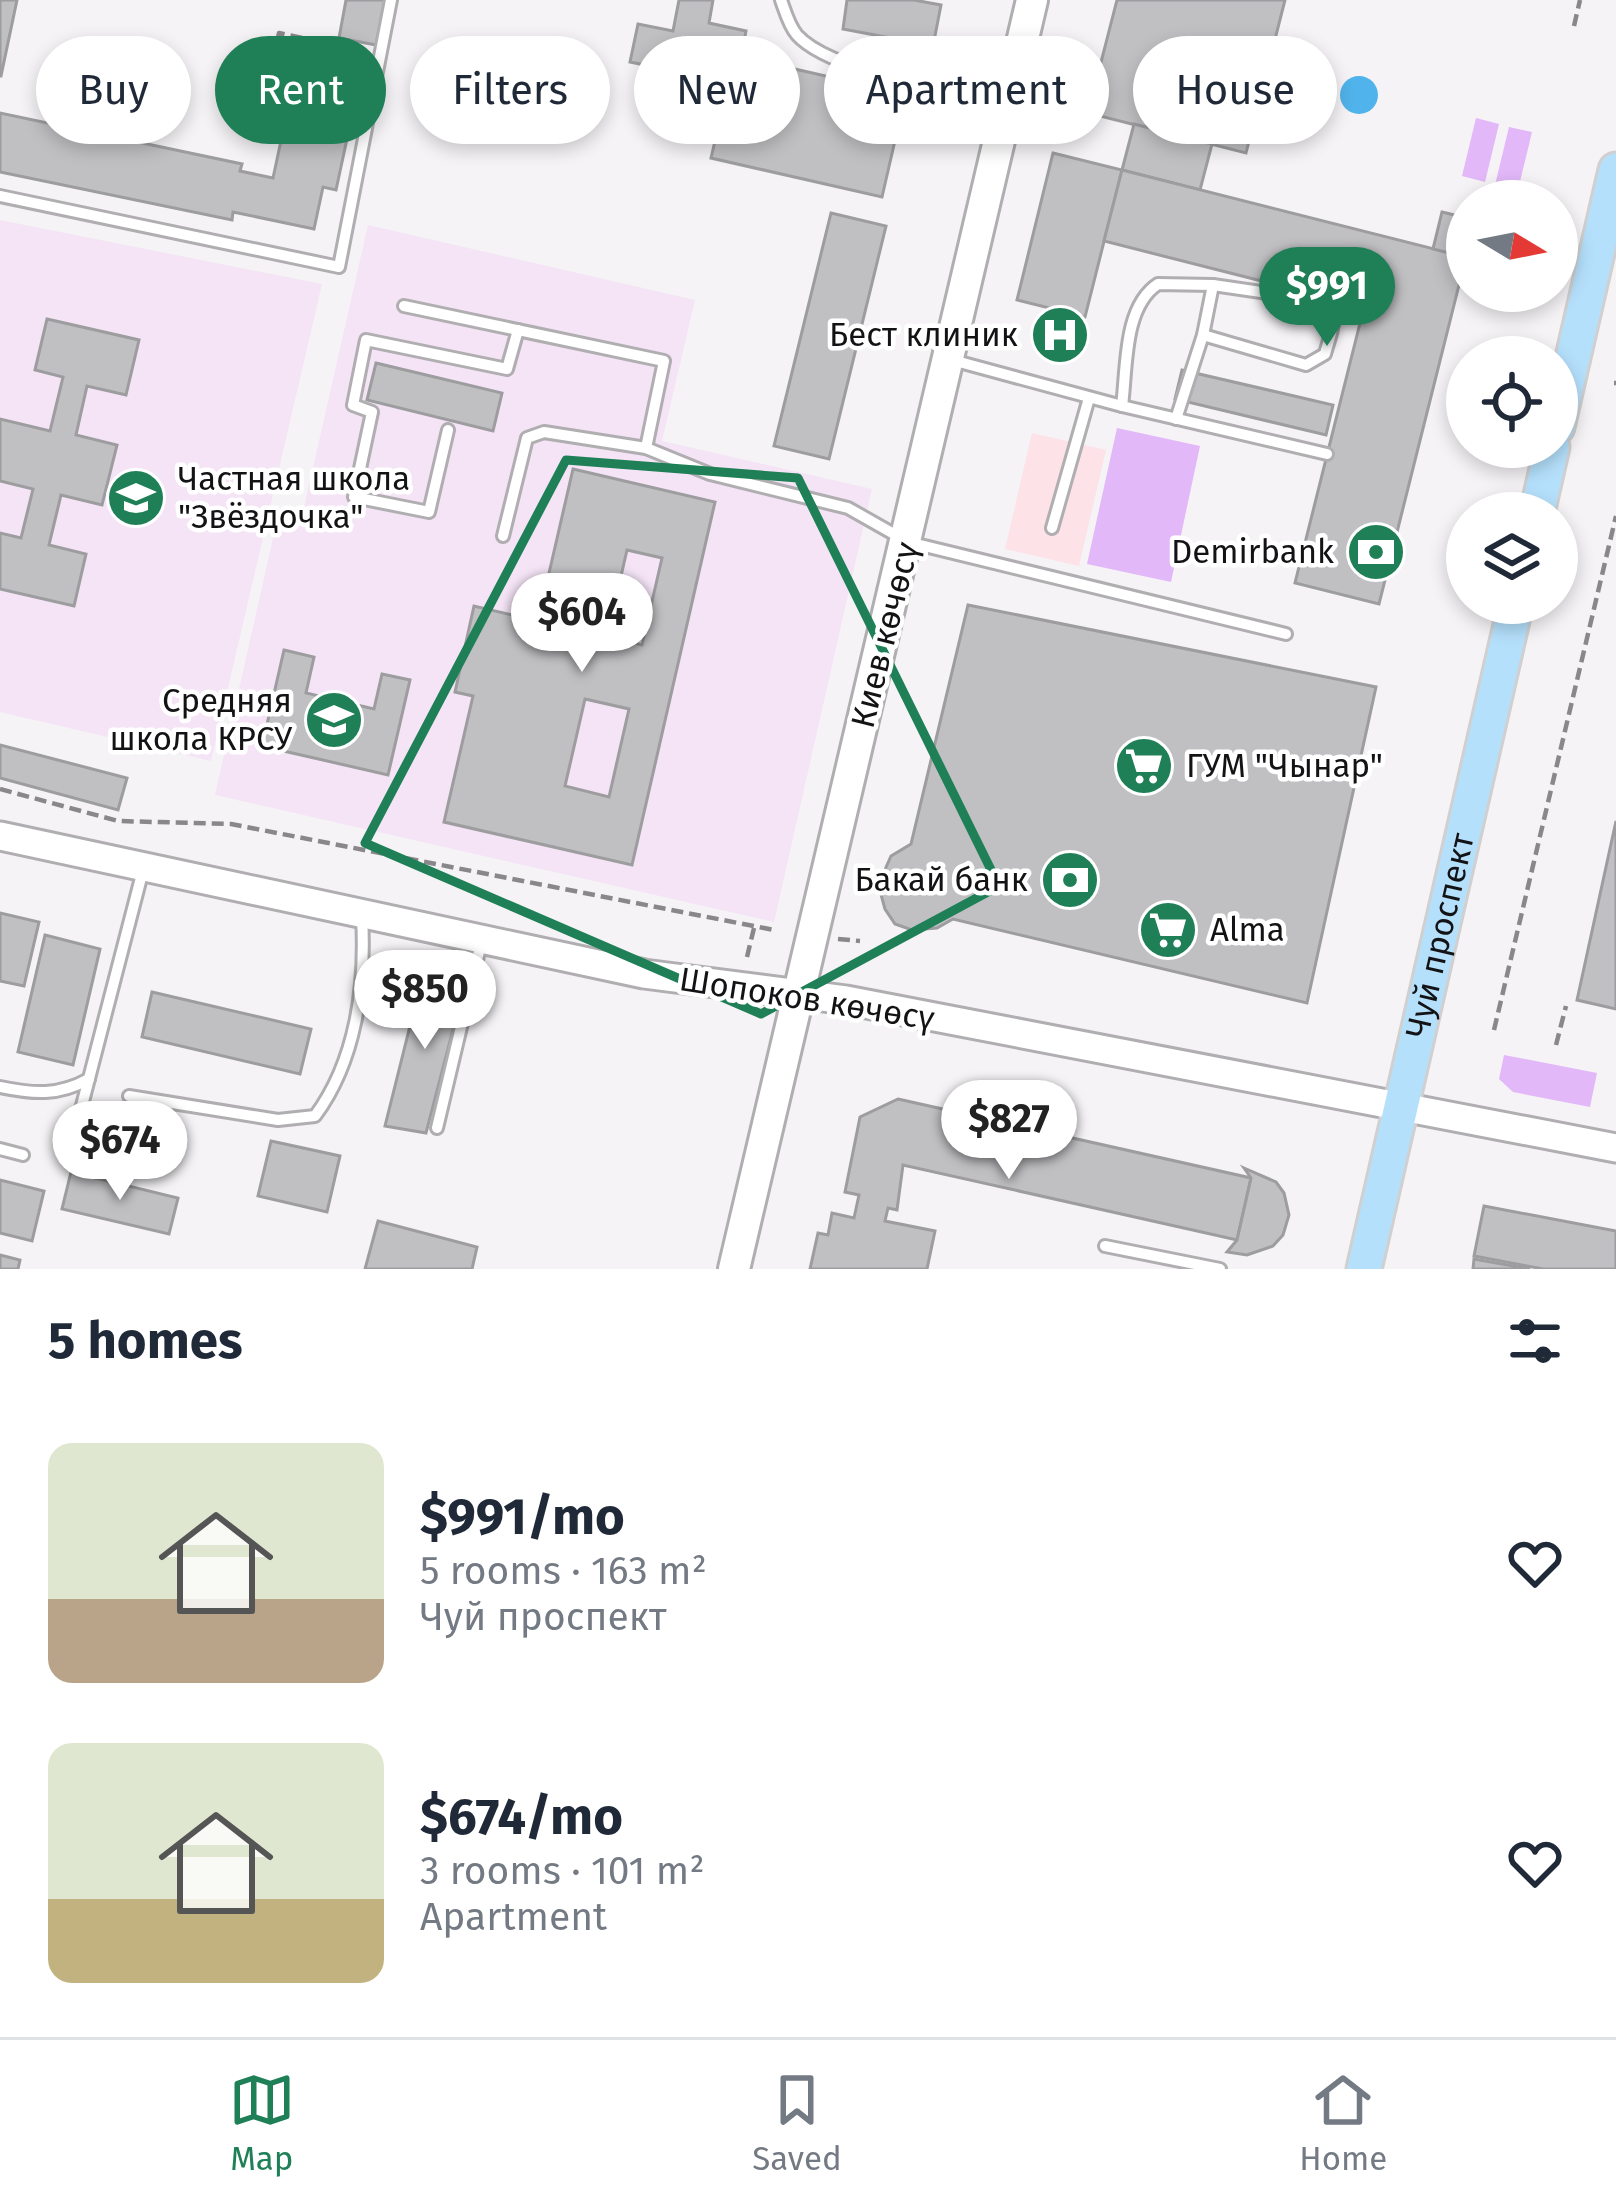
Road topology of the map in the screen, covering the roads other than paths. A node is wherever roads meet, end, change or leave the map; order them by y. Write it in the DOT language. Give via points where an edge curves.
graph roads {
  1 [pos="392,0"];
  2 [pos="781,0"];
  3 [pos="1032,0"];
  4 [pos="1024,36"];
  5 [pos="824,57"];
  6 [pos="999,144"];
  7 [pos="1616,170"];
  8 [pos="0,196"];
  9 [pos="1213,286"];
  10 [pos="404,306"];
  11 [pos="518,330"];
  12 [pos="1203,335"];
  13 [pos="1578,336"];
  14 [pos="948,359"];
  15 [pos="1089,398"];
  16 [pos="1122,406"];
  17 [pos="1176,419"];
  18 [pos="448,430"];
  19 [pos="646,448"];
  20 [pos="1327,454"];
  21 [pos="1052,528"];
  22 [pos="503,536"];
  23 [pos="908,542"];
  24 [pos="1511,624"];
  25 [pos="1286,634"];
  26 [pos="0,836"];
  27 [pos="144,867"];
  28 [pos="362,914"];
  29 [pos="482,939"];
  30 [pos="798,995"];
  31 [pos="89,1079"];
  32 [pos="0,1088"];
  33 [pos="129,1096"];
  34 [pos="1401,1108"];
  35 [pos="437,1128"];
  36 [pos="71,1148"];
  37 [pos="1616,1148"];
  38 [pos="0,1149"];
  39 [pos="23,1155"];
  40 [pos="1105,1246"];
  41 [pos="734,1269"];
  42 [pos="1220,1269"];
  43 [pos="1364,1269"];
  1 -- 8 [label="lane" via="339,267"];
  2 -- 5 [label="lane" via="794,32"];
  3 -- 4 [label="main road, Киев көчөсү"];
  6 -- 14 [label="main road, Киев көчөсү"];
  7 -- 13 [label="main road"];
  9 -- 12 [label="lane"];
  9 -- 12 [label="lane" via="1322,301 1335,316 1325,354 1306,365"];
  9 -- 16 [label="lane" via="1158,284 1141,299"];
  10 -- 11 [label="lane"];
  11 -- 18 [label="lane" via="507,369 366,340 353,405 371,412 354,497 429,512"];
  11 -- 19 [label="lane" via="664,361"];
  12 -- 17 [label="lane"];
  14 -- 15 [label="lane"];
  14 -- 23 [label="main road, Киев көчөсү"];
  15 -- 16 [label="lane"];
  15 -- 21 [label="lane"];
  16 -- 17 [label="lane"];
  17 -- 20 [label="lane"];
  19 -- 22 [label="lane" via="544,432 527,438"];
  19 -- 23 [label="lane" via="710,474 848,508"];
  23 -- 25 [label="lane"];
  23 -- 30 [label="main road, Киев көчөсү"];
  24 -- 34 [label="main road, Чуй проспект"];
  26 -- 27 [label="street, Шопоков көчөсү"];
  27 -- 28 [label="street, Шопоков көчөсү"];
  27 -- 31 [label="lane"];
  28 -- 29 [label="street, Шопоков көчөсү"];
  28 -- 33 [label="lane" via="353,1026 342,1070 315,1116 278,1120"];
  29 -- 30 [label="street, Шопоков көчөсү" via="644,974"];
  29 -- 35 [label="lane"];
  30 -- 34 [label="street, Шопоков көчөсү"];
  30 -- 41 [label="main road, Киев көчөсү"];
  31 -- 32 [label="lane" via="49,1094"];
  31 -- 36 [label="lane"];
  34 -- 37 [label="street, Шопоков көчөсү"];
  34 -- 43 [label="main road, Чуй проспект"];
  38 -- 39 [label="lane"];
  40 -- 42 [label="lane"];
}
